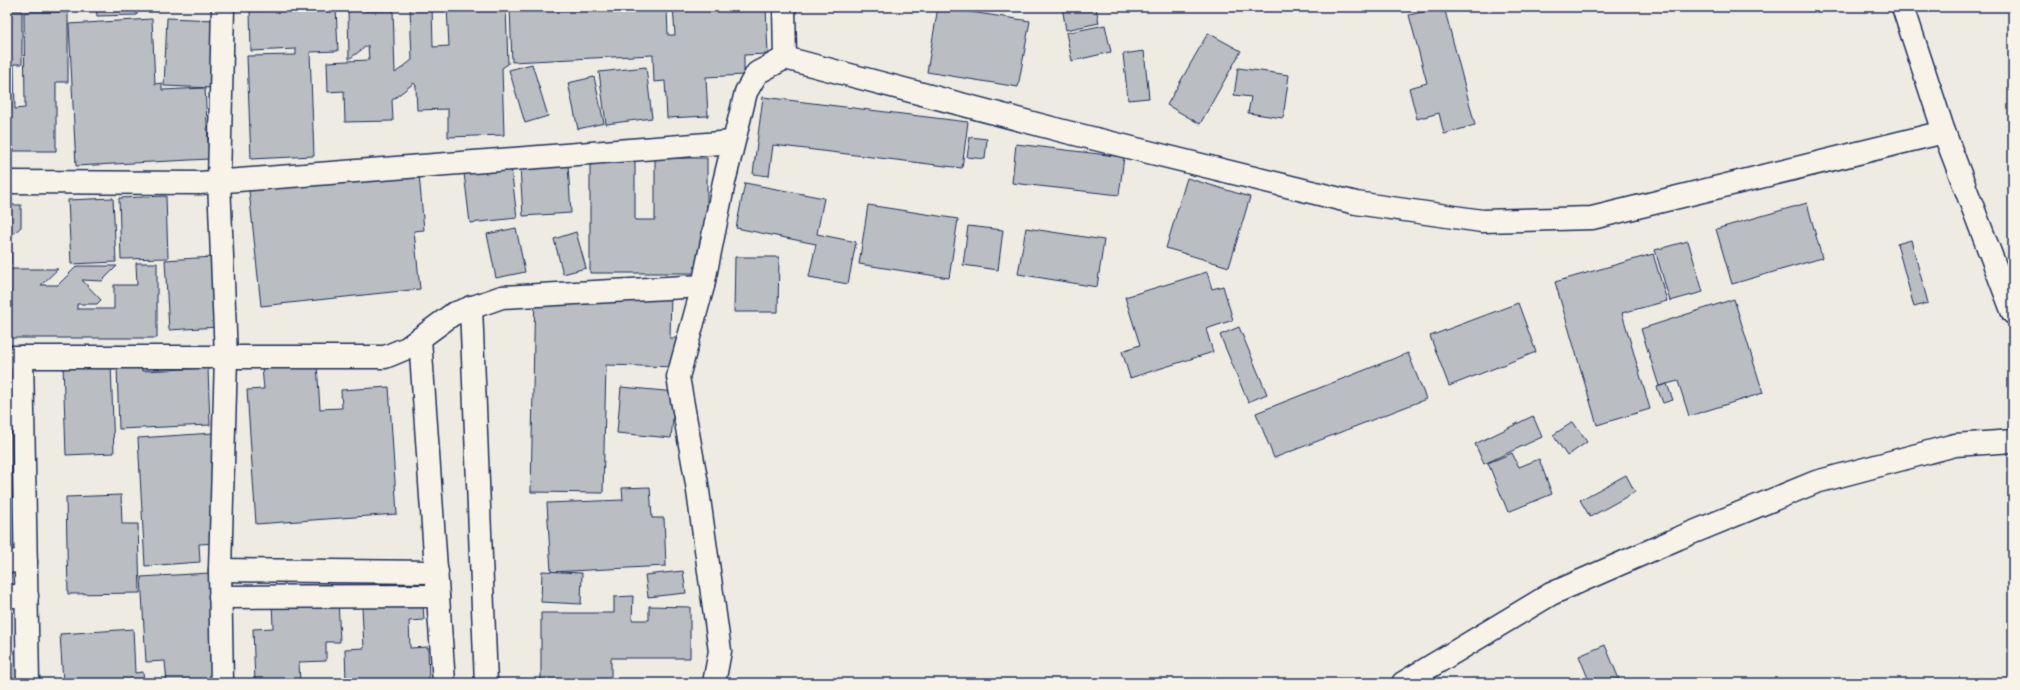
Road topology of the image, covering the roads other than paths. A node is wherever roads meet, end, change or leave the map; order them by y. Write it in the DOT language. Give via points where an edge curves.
graph roads {
  1 [pos="224,7"];
  2 [pos="784,7"];
  3 [pos="1903,7"];
  4 [pos="785,58"];
  5 [pos="1944,132"];
  6 [pos="733,142"];
  7 [pos="219,181"];
  8 [pos="7,182"];
  9 [pos="703,286"];
  10 [pos="471,307"];
  11 [pos="2013,313"];
  12 [pos="420,339"];
  13 [pos="15,357"];
  14 [pos="226,357"];
  15 [pos="2013,441"];
  16 [pos="17,562"];
  17 [pos="220,570"];
  18 [pos="437,572"];
  19 [pos="17,596"];
  20 [pos="438,596"];
  21 [pos="220,597"];
  22 [pos="28,683"];
  23 [pos="222,683"];
  24 [pos="444,683"];
  25 [pos="486,683"];
  26 [pos="714,683"];
  27 [pos="1403,683"];
  1 -- 7 [label="street"];
  2 -- 4 [label="street"];
  3 -- 5 [label="street"];
  4 -- 5 [label="street" via="1063,131 1356,203 1482,221 1592,218"];
  4 -- 6 [label="street" via="757,73 746,92"];
  5 -- 11 [label="street"];
  6 -- 7 [label="street"];
  6 -- 9 [label="street"];
  7 -- 8 [label="street"];
  7 -- 14 [label="street"];
  9 -- 10 [label="street" via="502,297"];
  9 -- 26 [label="street" via="678,377 697,484 720,651"];
  10 -- 12 [label="street" via="453,314"];
  10 -- 25 [label="street"];
  12 -- 14 [label="street" via="407,348 385,356"];
  12 -- 18 [label="street"];
  13 -- 14 [label="street"];
  13 -- 16 [label="street"];
  14 -- 17 [label="street"];
  15 -- 27 [label="street" via="1955,445 1816,482 1552,594"];
  16 -- 19 [label="street"];
  17 -- 18 [label="street"];
  17 -- 21 [label="street"];
  18 -- 20 [label="street"];
  19 -- 22 [label="street"];
  20 -- 21 [label="street"];
  20 -- 24 [label="street"];
  21 -- 23 [label="street"];
}
